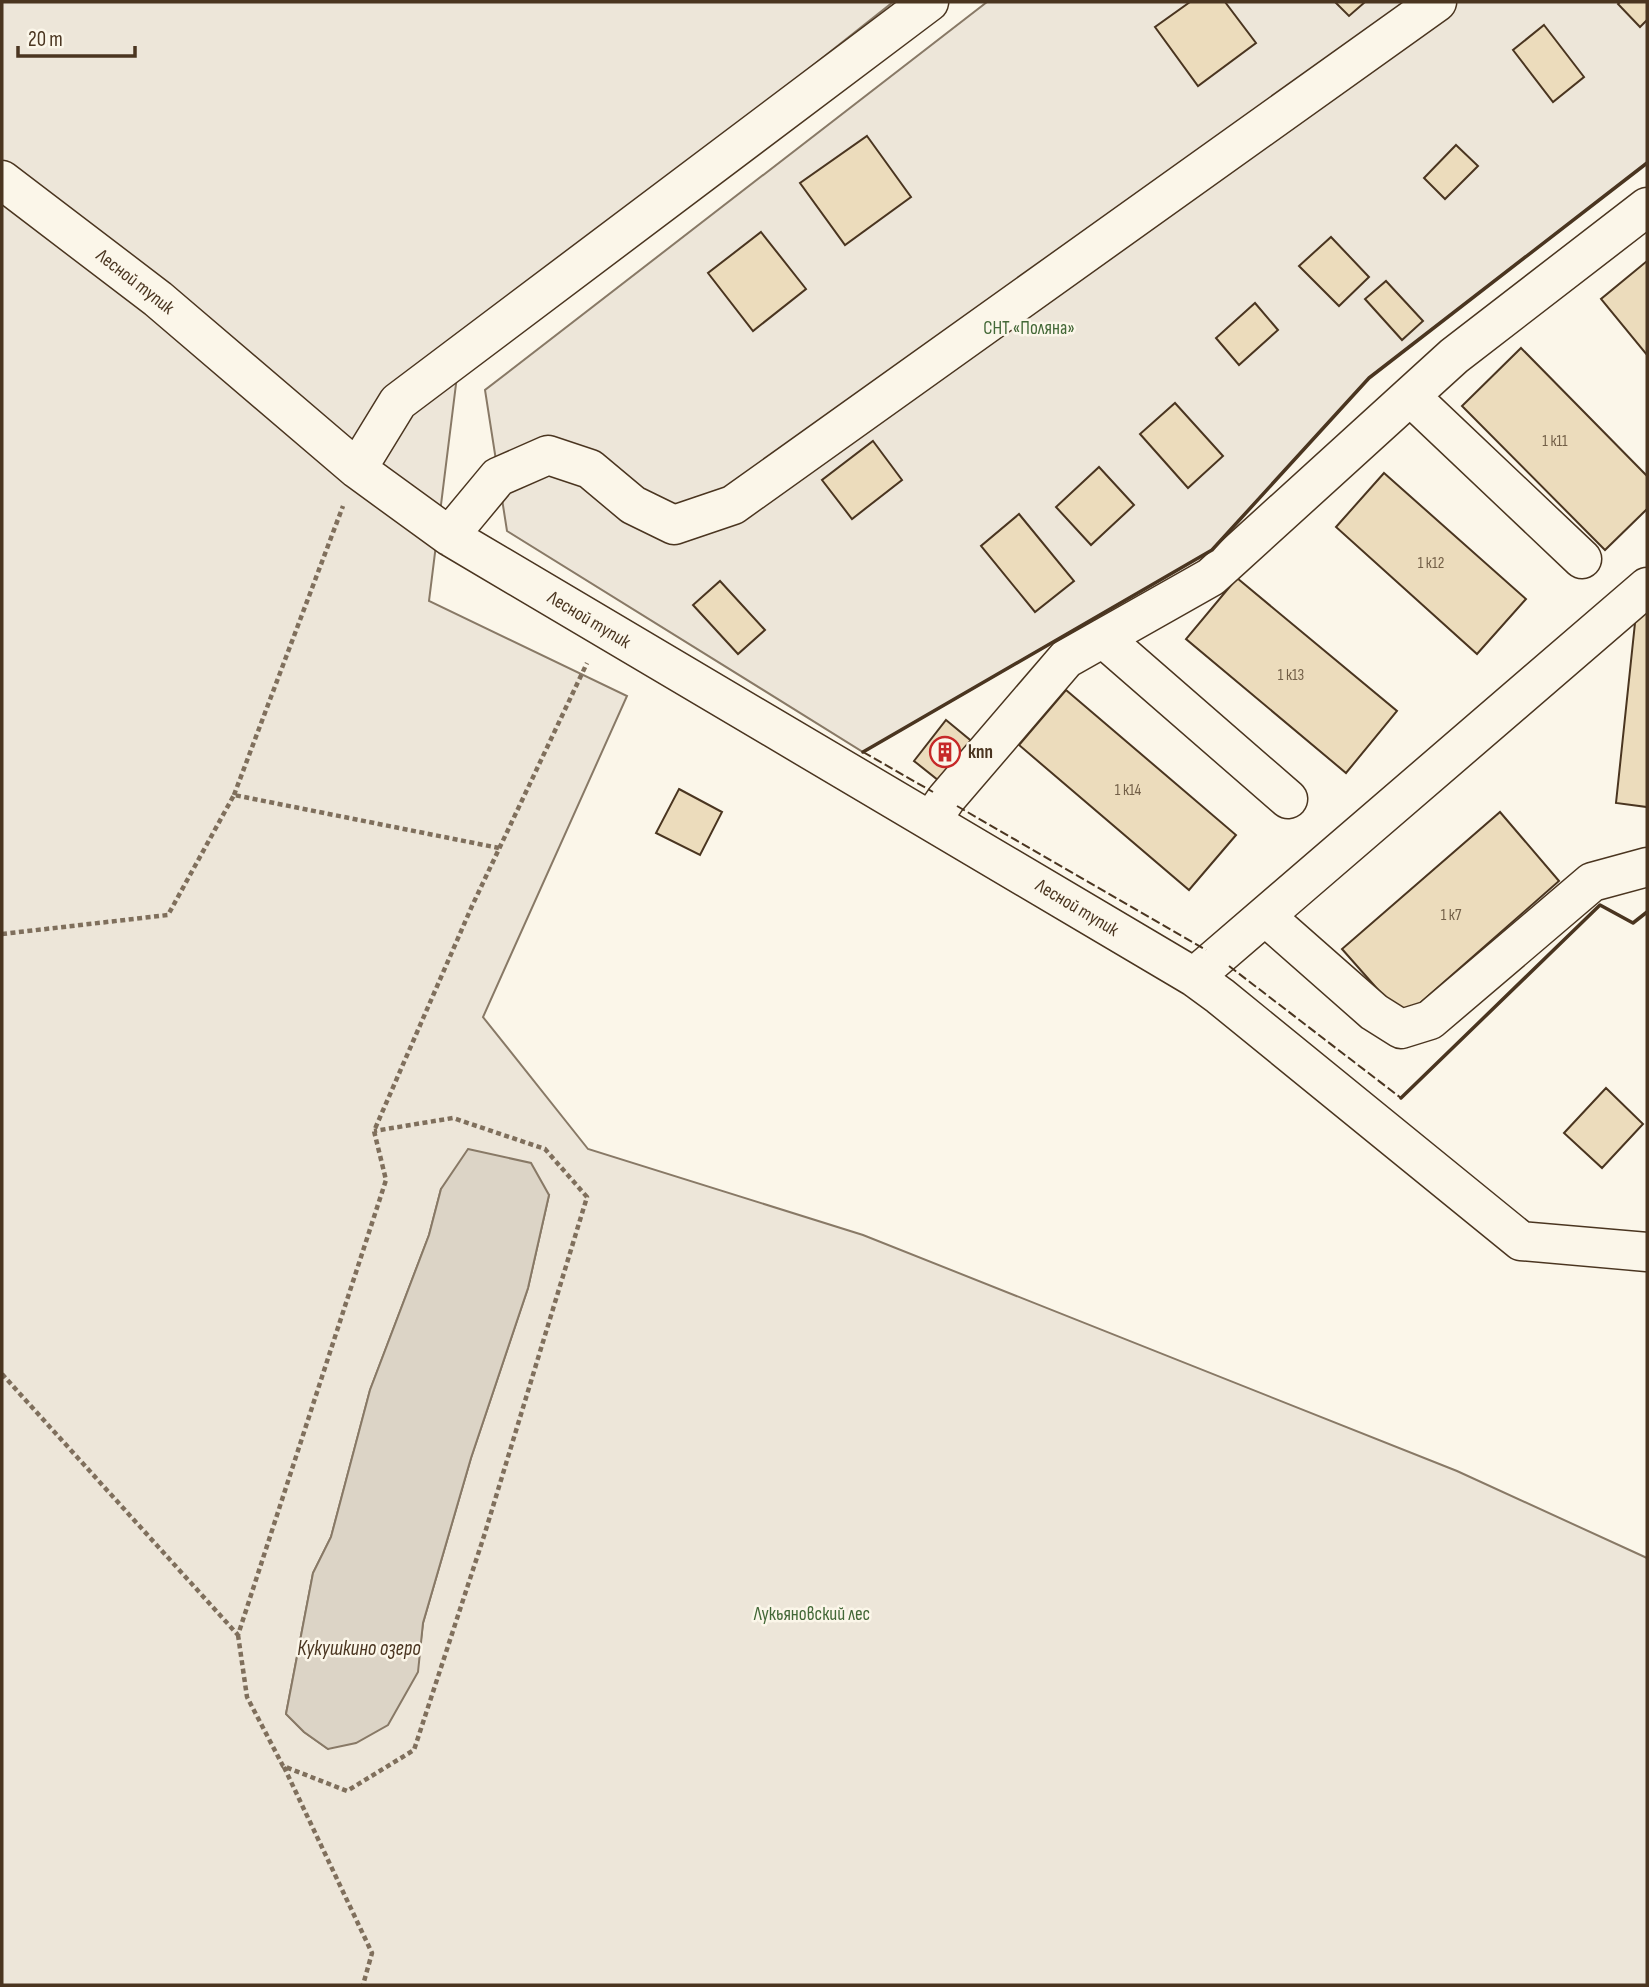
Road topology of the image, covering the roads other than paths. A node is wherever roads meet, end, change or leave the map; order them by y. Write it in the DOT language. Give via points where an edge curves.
graph roads {
  1 [pos="929,2"];
  2 [pos="1437,2"];
  3 [pos="2,180"];
  4 [pos="1647,207"];
  5 [pos="1410,396"];
  6 [pos="357,469"];
  7 [pos="449,536"];
  8 [pos="1582,559"];
  9 [pos="1647,587"];
  10 [pos="1103,638"];
  11 [pos="1289,799"];
  12 [pos="931,821"];
  13 [pos="1647,867"];
  14 [pos="1265,916"];
  15 [pos="1207,987"];
  16 [pos="1647,1252"];
  1 -- 6 [label="street" via="398,402"];
  2 -- 7 [label="street" via="733,505 674,525 633,505 590,469 548,455 498,477"];
  3 -- 6 [label="street, Лесной тупик" via="158,299"];
  4 -- 5 [label="street" via="1454,356"];
  5 -- 8 [label="street"];
  5 -- 10 [label="street" via="1211,577"];
  6 -- 7 [label="street, Лесной тупик"];
  7 -- 12 [label="street, Лесной тупик"];
  9 -- 14 [label="street"];
  10 -- 11 [label="street"];
  10 -- 12 [label="street" via="1066,659"];
  12 -- 15 [label="street, Лесной тупик"];
  13 -- 14 [label="street" via="1592,882 1430,1020 1401,1029 1374,1012"];
  14 -- 15 [label="street"];
  15 -- 16 [label="street, Лесной тупик" via="1521,1241"];
}
